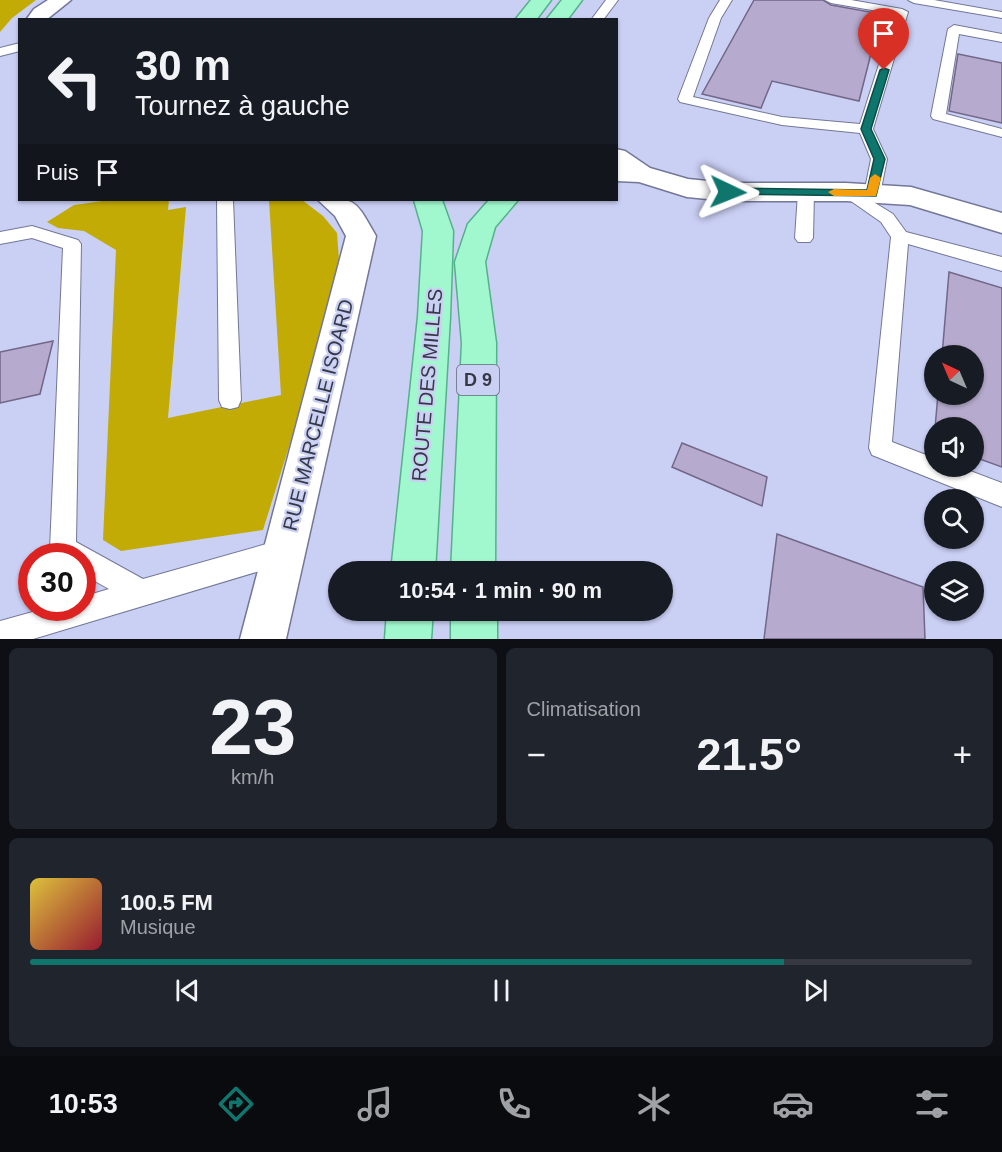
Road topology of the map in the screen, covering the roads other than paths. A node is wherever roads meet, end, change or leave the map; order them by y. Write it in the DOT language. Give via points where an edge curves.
graph roads {
  1 [pos="61,0"];
  2 [pos="542,0"];
  3 [pos="572,0"];
  4 [pos="612,0"];
  5 [pos="726,0"];
  6 [pos="831,0"];
  7 [pos="914,0"];
  8 [pos="1002,15"];
  9 [pos="37,18"];
  10 [pos="527,18"];
  11 [pos="558,18"];
  12 [pos="598,18"];
  13 [pos="1002,38"];
  14 [pos="18,48"];
  15 [pos="0,52"];
  16 [pos="866,129"];
  17 [pos="1002,133"];
  18 [pos="618,160"];
  19 [pos="629,173"];
  20 [pos="859,193"];
  21 [pos="806,194"];
  22 [pos="225,201"];
  23 [pos="333,201"];
  24 [pos="428,201"];
  25 [pos="503,201"];
  26 [pos="1002,223"];
  27 [pos="900,236"];
  28 [pos="0,238"];
  29 [pos="804,238"];
  30 [pos="1002,264"];
  31 [pos="230,400"];
  32 [pos="1002,495"];
  33 [pos="63,543"];
  34 [pos="284,552"];
  35 [pos="414,561"];
  36 [pos="473,561"];
  37 [pos="96,568"];
  38 [pos="142,593"];
  39 [pos="409,621"];
  40 [pos="474,621"];
  41 [pos="0,636"];
  42 [pos="263,639"];
  43 [pos="408,639"];
  44 [pos="474,639"];
  1 -- 9 [label="street"];
  2 -- 10 [label="main road"];
  3 -- 11 [label="main road"];
  4 -- 12 [label="lane"];
  5 -- 16 [label="lane" via="686,99 782,121"];
  6 -- 16 [label="lane" via="902,12"];
  7 -- 8 [label="lane"];
  13 -- 17 [label="lane" via="954,28 938,116"];
  14 -- 15 [label="lane"];
  16 -- 20 [label="lane" via="879,159"];
  18 -- 19 [label="street"];
  19 -- 21 [label="street" via="687,188"];
  20 -- 21 [label="street"];
  20 -- 26 [label="street" via="911,196"];
  20 -- 27 [label="lane" via="887,218"];
  21 -- 29 [label="lane"];
  22 -- 31 [label="lane"];
  23 -- 34 [label="street, RUE MARCELLE ISOARD" via="345,210 361,236"];
  24 -- 35 [label="main road, ROUTE DES MILLES / D 9" via="438,231"];
  25 -- 36 [label="main road, ROUTE DES MILLES / D 9" via="482,224 470,262 479,343"];
  27 -- 30 [label="lane"];
  27 -- 32 [label="lane" via="880,448"];
  28 -- 33 [label="lane" via="32,232 72,244"];
  34 -- 38 [label="lane"];
  34 -- 42 [label="street, RUE MARCELLE ISOARD"];
  37 -- 38 [label="lane"];
  38 -- 41 [label="lane"];
  39 -- 43 [label="main road"];
  40 -- 44 [label="main road"];
}
